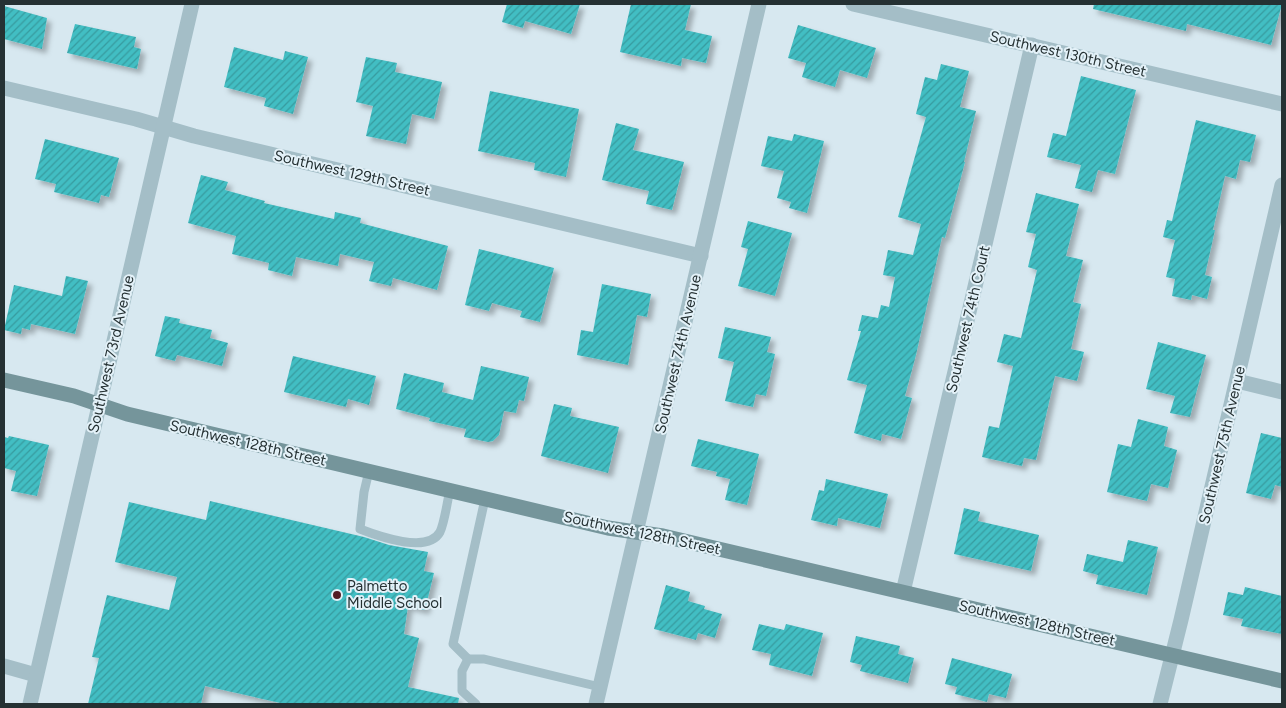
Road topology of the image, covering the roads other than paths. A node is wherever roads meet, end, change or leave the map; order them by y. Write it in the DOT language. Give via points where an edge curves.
graph roads {
  1 [pos="192,4"];
  2 [pos="759,4"];
  3 [pos="853,4"];
  4 [pos="1032,45"];
  5 [pos="4,88"];
  6 [pos="1282,104"];
  7 [pos="163,127"];
  8 [pos="1282,186"];
  9 [pos="701,256"];
  10 [pos="4,380"];
  11 [pos="1237,381"];
  12 [pos="1282,392"];
  13 [pos="99,405"];
  14 [pos="369,471"];
  15 [pos="450,490"];
  16 [pos="485,499"];
  17 [pos="636,532"];
  18 [pos="904,592"];
  19 [pos="1173,655"];
  20 [pos="468,659"];
  21 [pos="4,666"];
  22 [pos="36,675"];
  23 [pos="1282,681"];
  24 [pos="600,687"];
  25 [pos="467,700"];
  26 [pos="30,704"];
  27 [pos="476,704"];
  28 [pos="596,704"];
  29 [pos="1160,704"];
  1 -- 7 [label="street, Southwest 73rd Avenue"];
  2 -- 9 [label="street, Southwest 74th Avenue"];
  3 -- 4 [label="street, Southwest 130th Street"];
  4 -- 6 [label="street, Southwest 130th Street"];
  4 -- 18 [label="street, Southwest 74th Court"];
  5 -- 7 [label="street, Southwest 129th Street"];
  7 -- 9 [label="street, Southwest 129th Street"];
  7 -- 13 [label="street, Southwest 73rd Avenue"];
  8 -- 11 [label="street, Southwest 75th Avenue"];
  9 -- 17 [label="street, Southwest 74th Avenue"];
  10 -- 13 [label="street, Southwest 128th Street"];
  11 -- 12 [label="street"];
  11 -- 19 [label="street, Southwest 75th Avenue"];
  13 -- 14 [label="street, Southwest 128th Street"];
  13 -- 22 [label="street, Southwest 73rd Avenue"];
  14 -- 15 [label="street, Southwest 128th Street"];
  14 -- 15 [label="lane" via="360,529 378,536 412,543 431,540 440,533"];
  15 -- 16 [label="street, Southwest 128th Street"];
  16 -- 17 [label="street, Southwest 128th Street"];
  16 -- 20 [label="lane" via="453,644"];
  17 -- 18 [label="street, Southwest 128th Street"];
  17 -- 24 [label="street, Southwest 74th Avenue"];
  18 -- 19 [label="street, Southwest 128th Street"];
  19 -- 23 [label="street, Southwest 128th Street"];
  19 -- 29 [label="street, Southwest 75th Avenue"];
  20 -- 24 [label="lane" via="484,659"];
  20 -- 25 [label="lane" via="462,672 462,691"];
  21 -- 22 [label="street"];
  22 -- 26 [label="street, Southwest 73rd Avenue"];
  24 -- 28 [label="street, Southwest 74th Avenue"];
  25 -- 27 [label="lane"];
}
